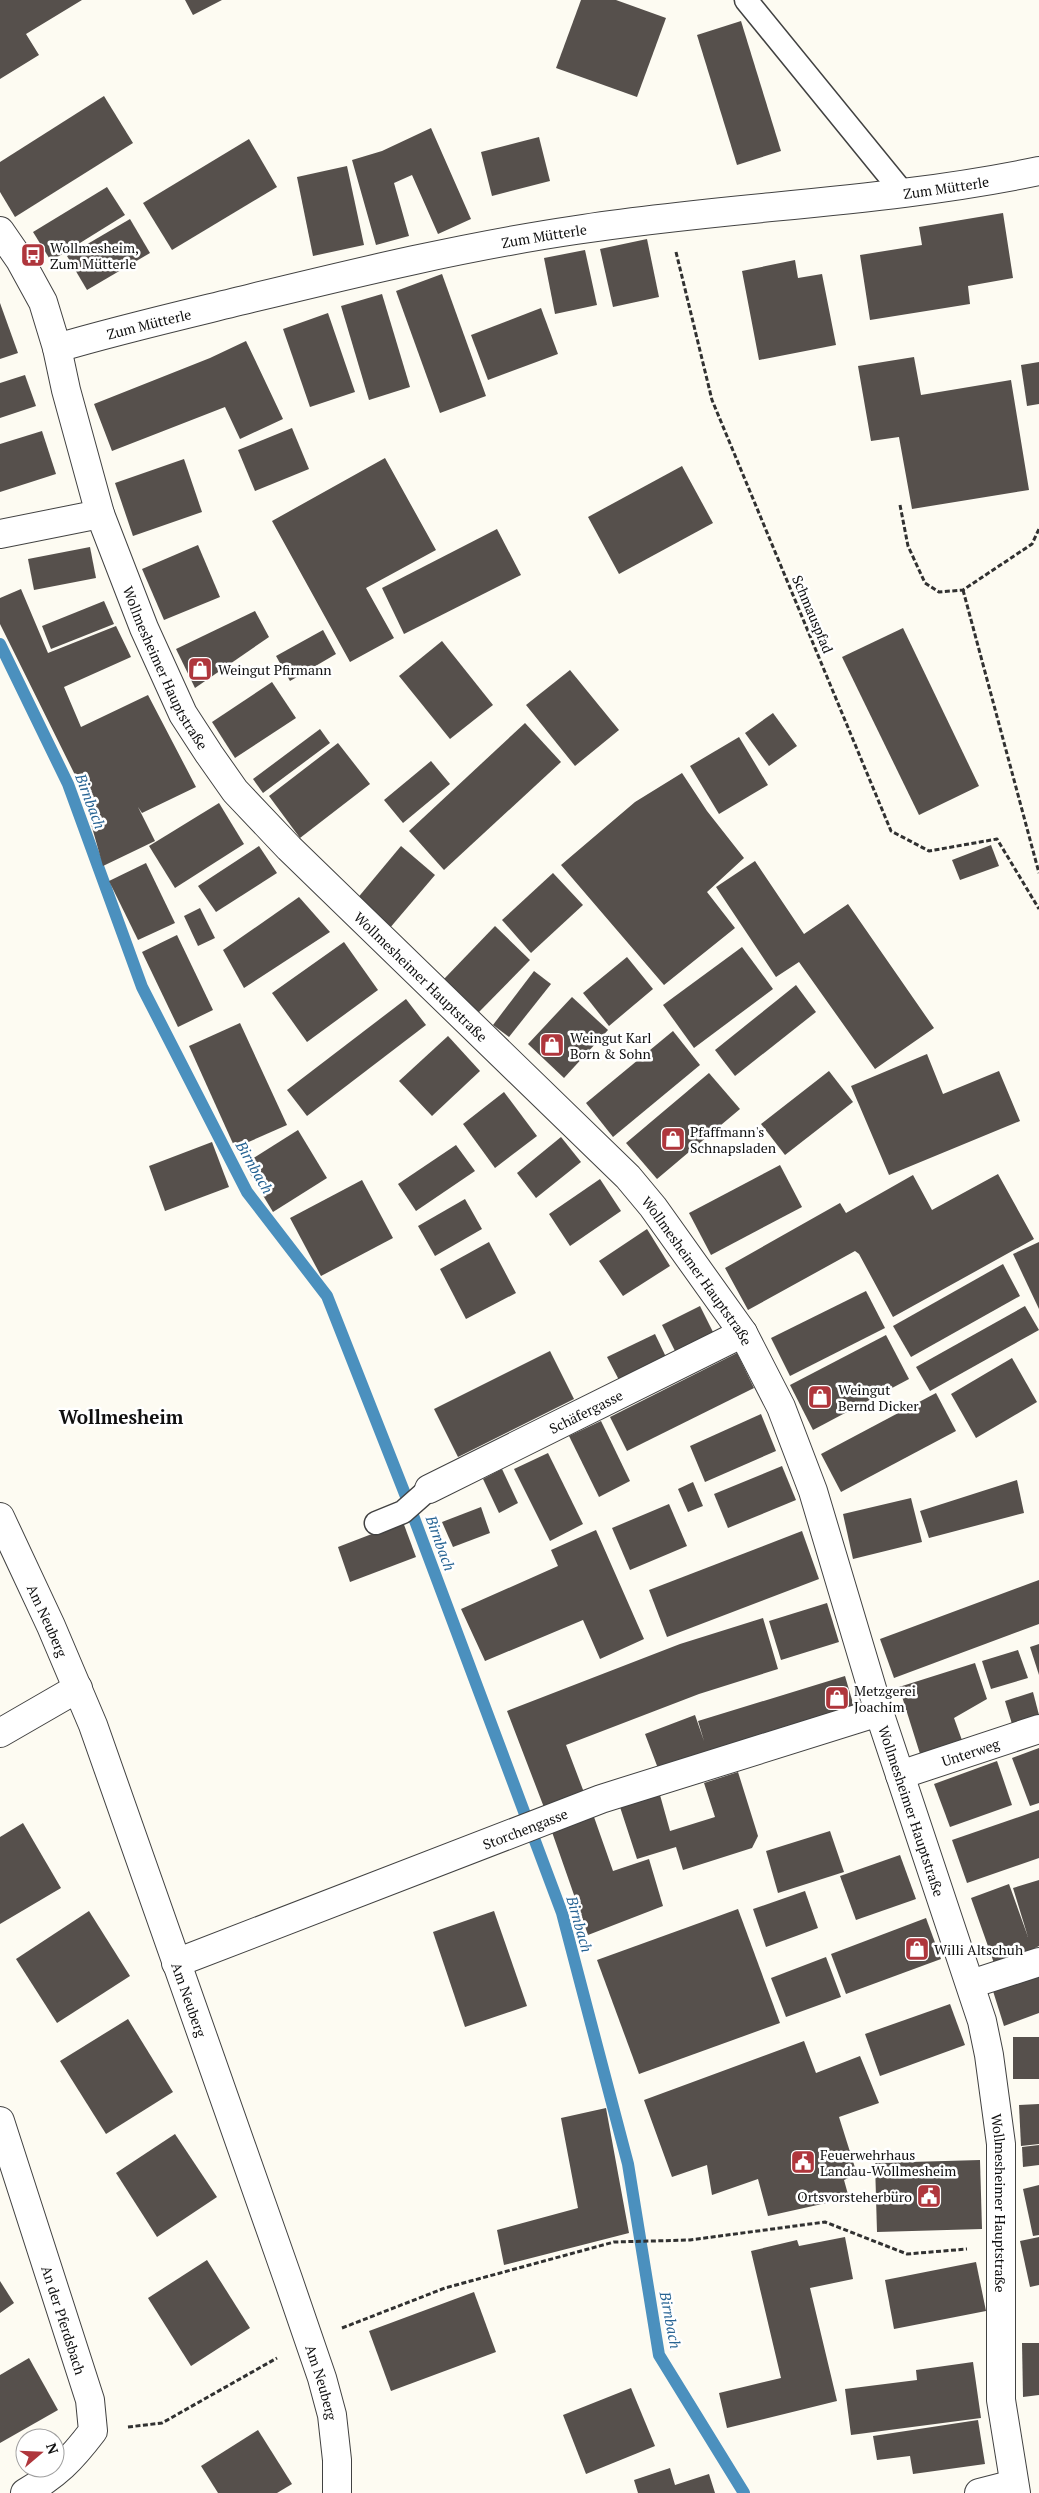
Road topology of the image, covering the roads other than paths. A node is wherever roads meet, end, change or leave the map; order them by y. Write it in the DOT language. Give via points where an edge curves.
graph roads {
  1 [pos="746,0"];
  2 [pos="1039,171"];
  3 [pos="904,194"];
  4 [pos="0,231"];
  5 [pos="57,348"];
  6 [pos="100,514"];
  7 [pos="0,534"];
  8 [pos="743,1333"];
  9 [pos="429,1490"];
  10 [pos="0,1518"];
  11 [pos="376,1523"];
  12 [pos="78,1688"];
  13 [pos="879,1712"];
  14 [pos="1039,1729"];
  15 [pos="0,1733"];
  16 [pos="900,1775"];
  17 [pos="1039,1962"];
  18 [pos="176,1963"];
  19 [pos="971,1984"];
  20 [pos="0,2121"];
  21 [pos="1015,2489"];
  22 [pos="26,2493"];
  23 [pos="337,2493"];
  24 [pos="979,2493"];
  1 -- 3 [label="lane"];
  2 -- 3 [label="street, Zum Mütterle"];
  3 -- 5 [label="street, Zum Mütterle" via="668,218 493,244 359,271"];
  4 -- 5 [label="street, Wollmesheimer Hauptstraße" via="43,302"];
  5 -- 6 [label="street, Wollmesheimer Hauptstraße"];
  6 -- 7 [label="street"];
  6 -- 8 [label="street, Wollmesheimer Hauptstraße" via="144,628 179,706 235,790 296,855 628,1177 654,1207"];
  8 -- 9 [label="street, Schäfergasse"];
  8 -- 13 [label="street, Wollmesheimer Hauptstraße" via="799,1450"];
  9 -- 11 [label="lane" via="403,1512"];
  10 -- 12 [label="street, Am Neuberg"];
  12 -- 15 [label="street"];
  12 -- 18 [label="street, Am Neuberg"];
  13 -- 16 [label="street, Wollmesheimer Hauptstraße"];
  13 -- 18 [label="street, Storchengasse" via="601,1799"];
  14 -- 16 [label="street, Unterweg"];
  16 -- 19 [label="street, Wollmesheimer Hauptstraße"];
  17 -- 19 [label="street"];
  18 -- 23 [label="street, Am Neuberg" via="309,2340 332,2415"];
  19 -- 21 [label="street, Wollmesheimer Hauptstraße" via="989,2055 1001,2144 1001,2400"];
  20 -- 22 [label="street, An der Pferdsbach" via="90,2400 93,2431 71,2460"];
  21 -- 24 [label="street"];
}
